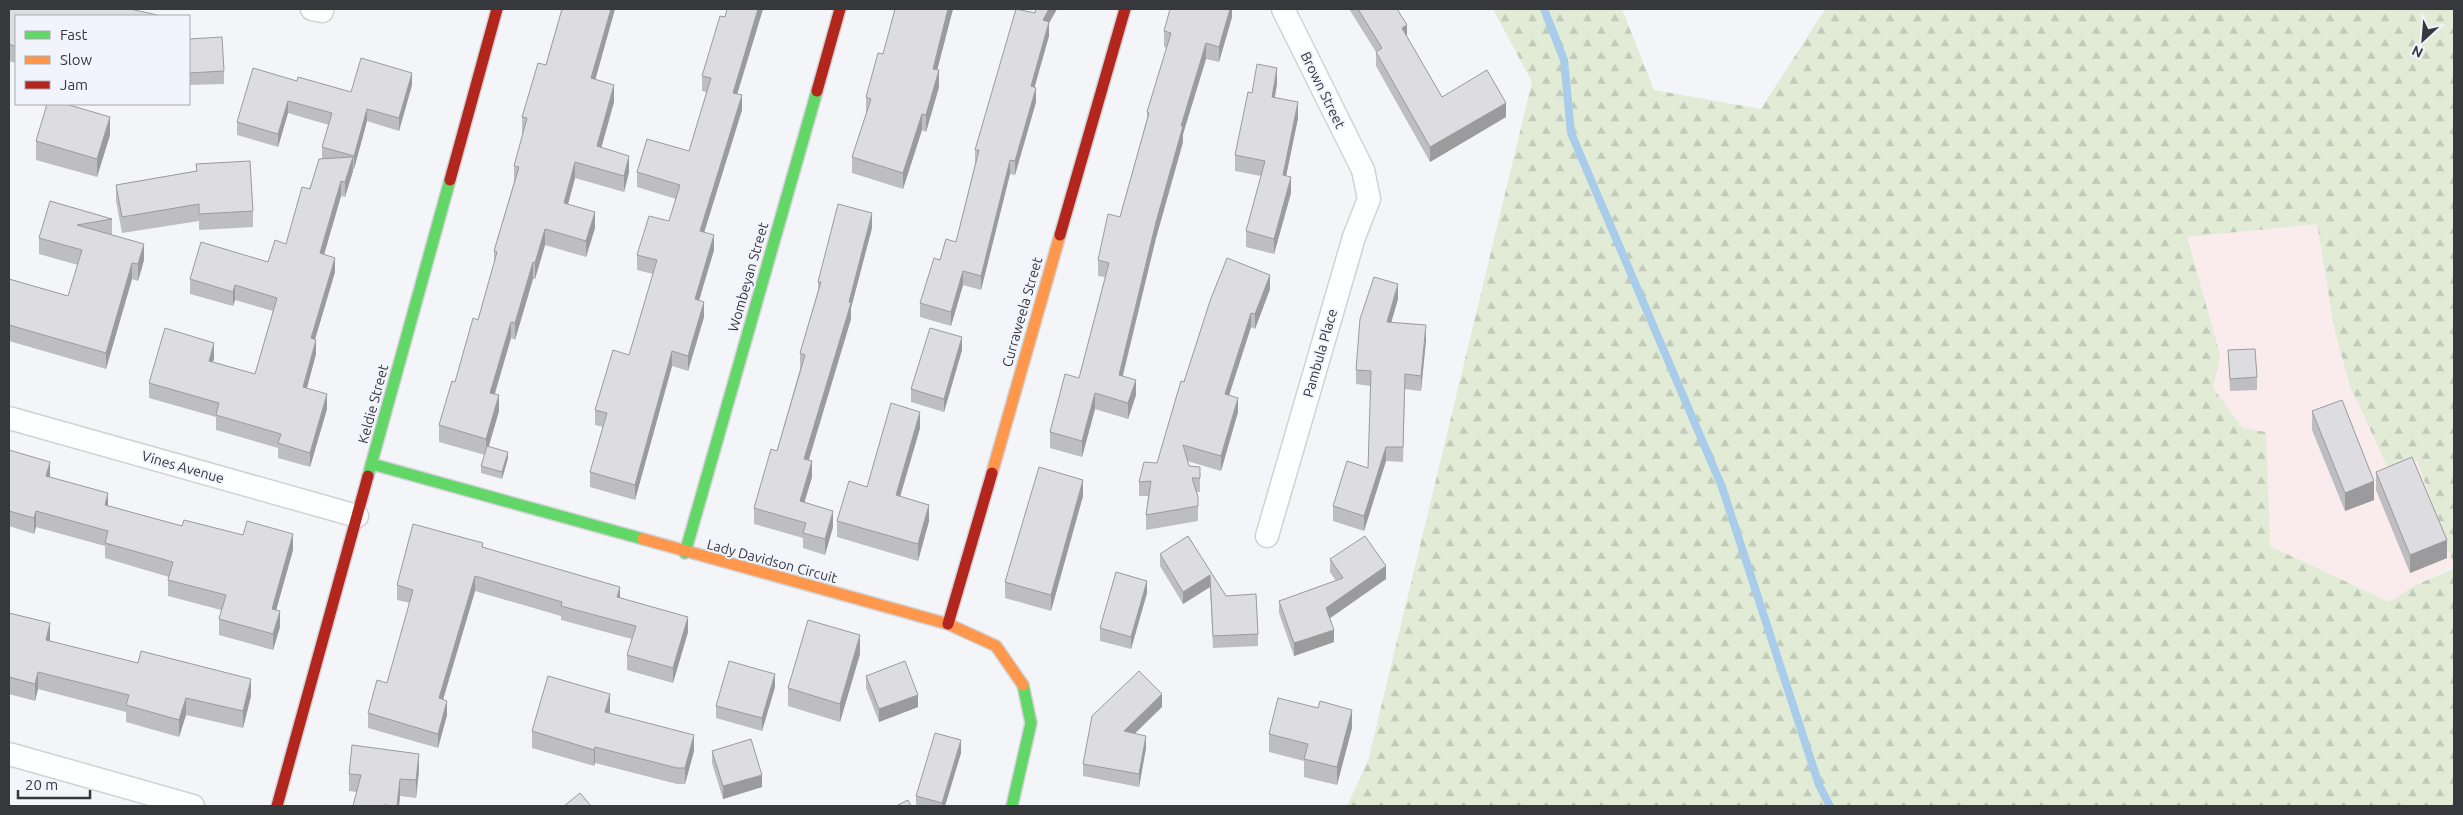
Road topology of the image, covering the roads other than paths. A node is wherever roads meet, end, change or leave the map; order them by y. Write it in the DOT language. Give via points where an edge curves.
graph roads {
  1 [pos="497,9"];
  2 [pos="840,9"];
  3 [pos="1125,9"];
  4 [pos="1284,9"];
  5 [pos="1363,170"];
  6 [pos="9,418"];
  7 [pos="372,464"];
  8 [pos="358,516"];
  9 [pos="1267,536"];
  10 [pos="685,553"];
  11 [pos="948,624"];
  12 [pos="9,754"];
  13 [pos="193,806"];
  14 [pos="277,806"];
  15 [pos="1012,806"];
  1 -- 7 [label="street, Keldie Street"];
  2 -- 10 [label="street, Wombeyan Street"];
  3 -- 11 [label="street, Curraweela Street"];
  4 -- 5 [label="street, Brown Street"];
  5 -- 9 [label="street, Pambula Place" via="1369,199 1354,237"];
  6 -- 8 [label="street, Vines Avenue"];
  7 -- 8 [label="street, Keldie Street"];
  7 -- 10 [label="street, Lady Davidson Circuit"];
  8 -- 14 [label="street, Keldie Street"];
  10 -- 11 [label="street, Lady Davidson Circuit"];
  11 -- 15 [label="street, Lady Davidson Circuit" via="996,646 1023,684 1031,723"];
  12 -- 13 [label="street"];
}
